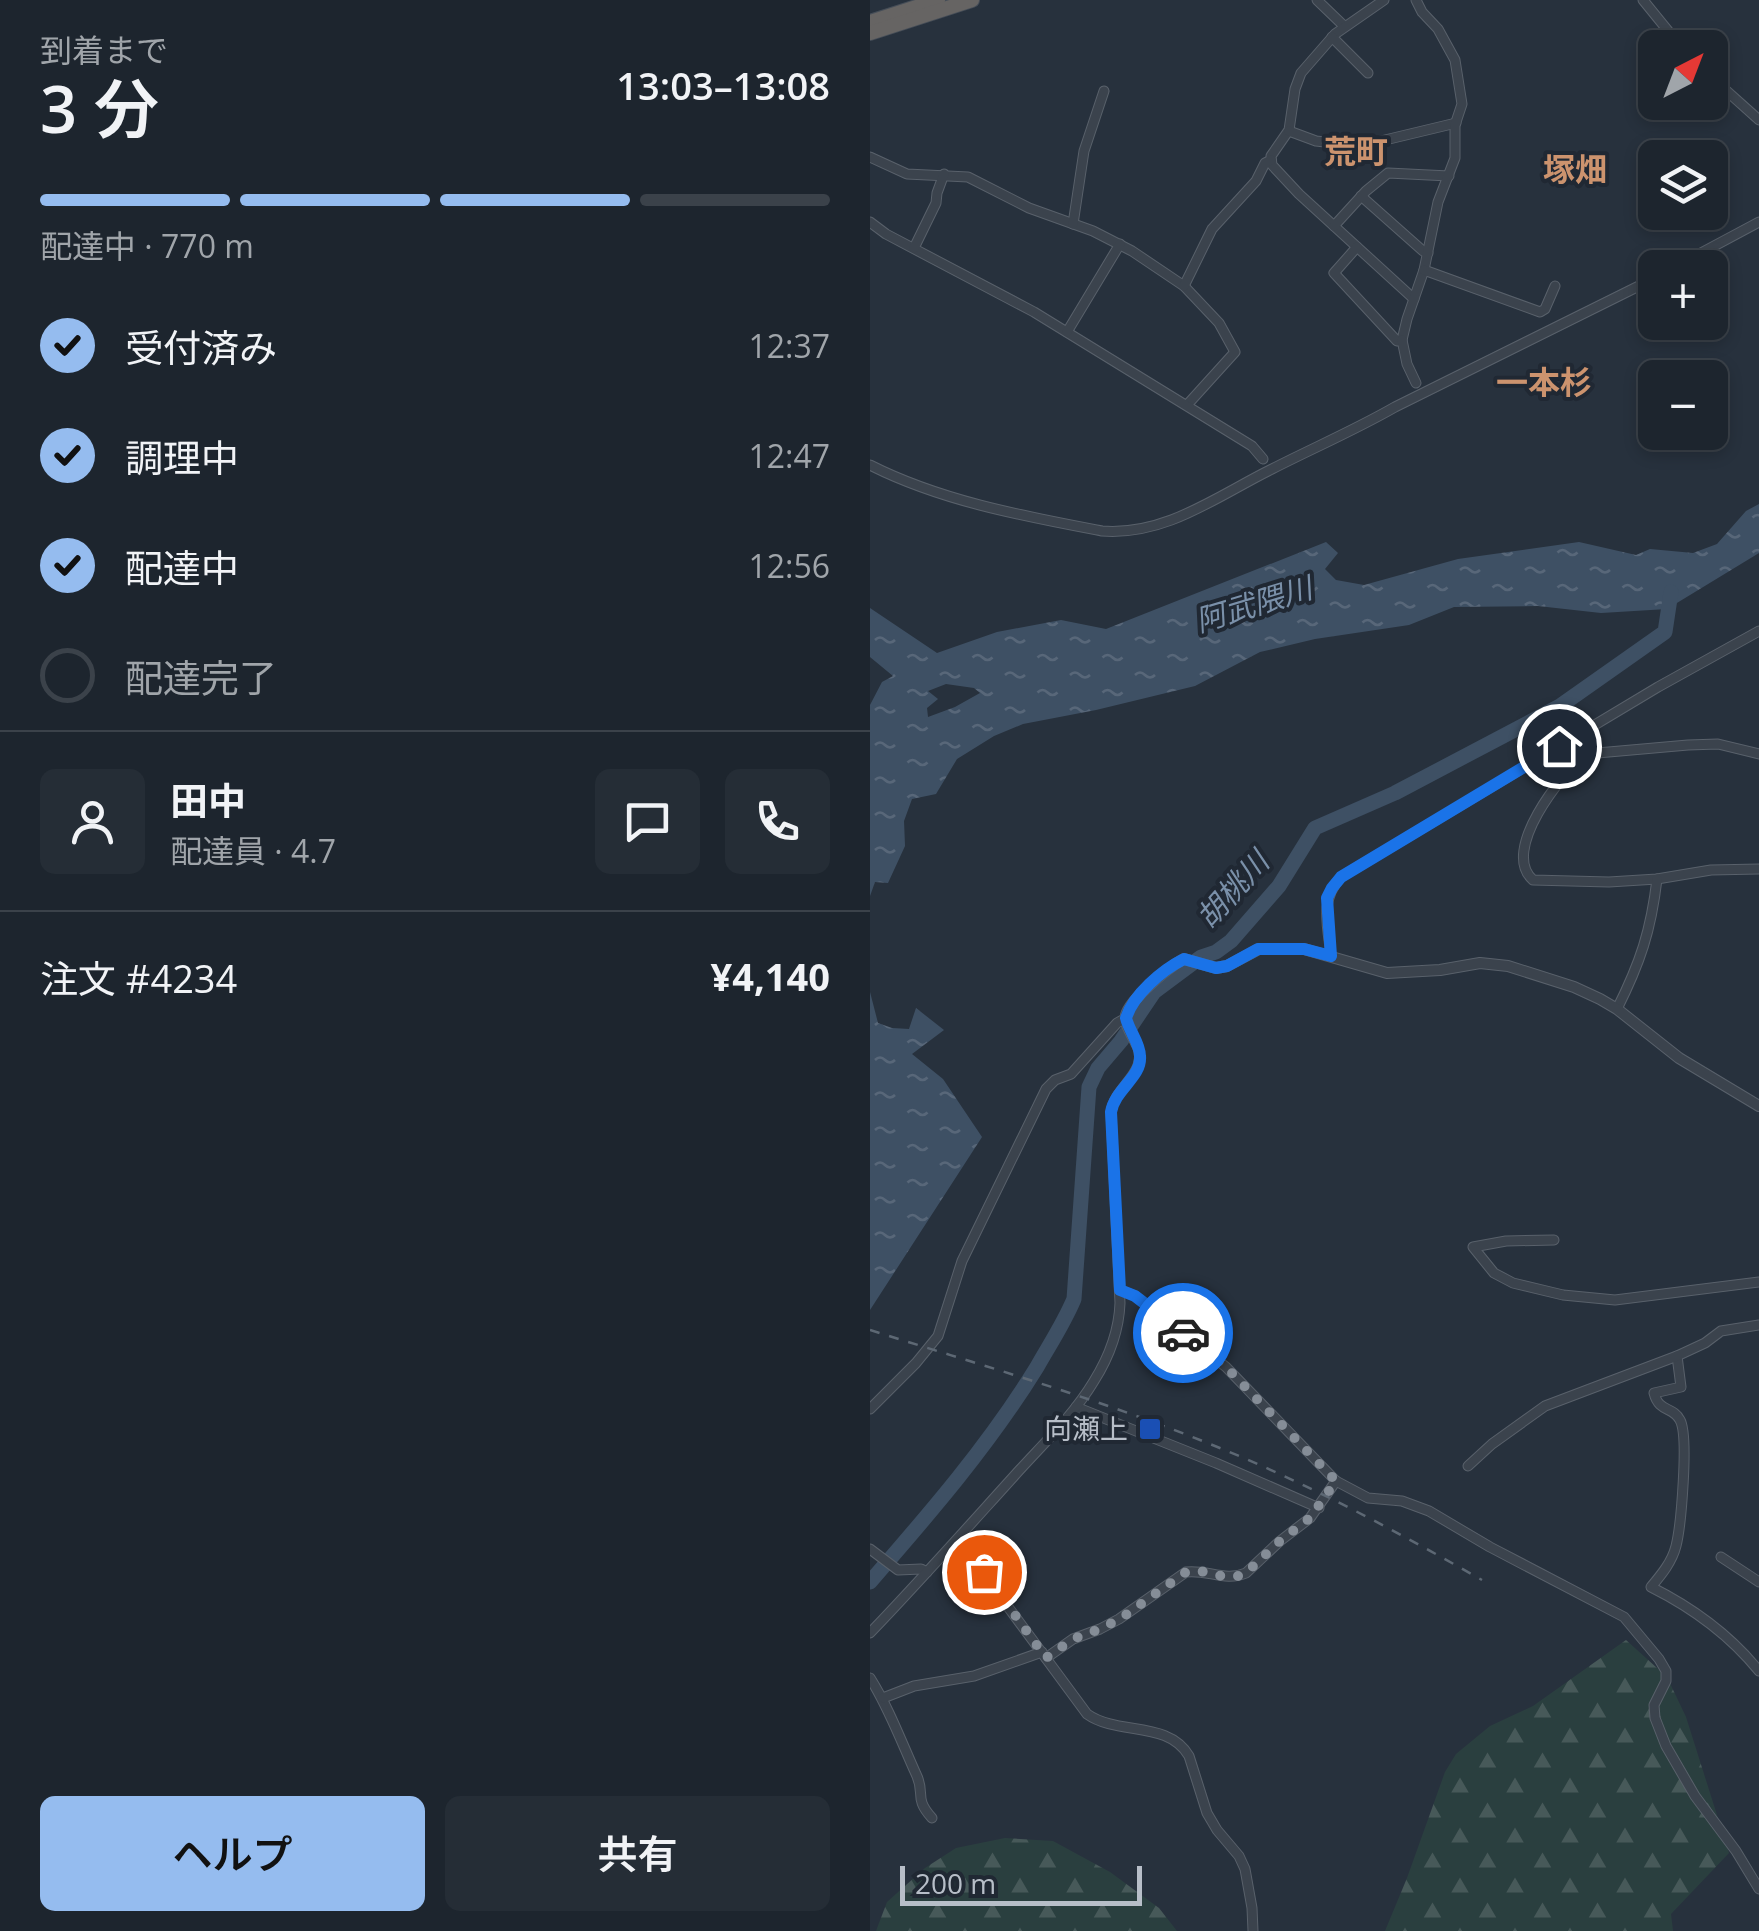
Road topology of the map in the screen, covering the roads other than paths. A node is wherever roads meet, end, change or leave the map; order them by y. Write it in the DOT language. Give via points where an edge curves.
graph roads {
  1 [pos="938,0"];
  2 [pos="972,0"];
  3 [pos="1317,0"];
  4 [pos="1384,0"];
  5 [pos="1416,0"];
  6 [pos="1643,0"];
  7 [pos="898,6"];
  8 [pos="870,22"];
  9 [pos="1344,26"];
  10 [pos="1667,30"];
  11 [pos="870,32"];
  12 [pos="1332,38"];
  13 [pos="1368,73"];
  14 [pos="1104,91"];
  15 [pos="1728,92"];
  16 [pos="1759,120"];
  17 [pos="1456,124"];
  18 [pos="1289,131"];
  19 [pos="870,157"];
  20 [pos="1271,160"];
  21 [pos="944,174"];
  22 [pos="1449,176"];
  23 [pos="1361,196"];
  24 [pos="870,222"];
  25 [pos="1759,222"];
  26 [pos="1073,224"];
  27 [pos="1334,226"];
  28 [pos="1120,244"];
  29 [pos="1357,247"];
  30 [pos="914,248"];
  31 [pos="1707,250"];
  32 [pos="1428,253"];
  33 [pos="1424,270"];
  34 [pos="1184,286"];
  35 [pos="1555,286"];
  36 [pos="1638,286"];
  37 [pos="1414,299"];
  38 [pos="1067,332"];
  39 [pos="1402,340"];
  40 [pos="1416,383"];
  41 [pos="1187,405"];
  42 [pos="1264,459"];
  43 [pos="870,464"];
  44 [pos="1759,631"];
  45 [pos="1759,754"];
  46 [pos="1759,869"];
  47 [pos="1656,879"];
  48 [pos="1331,956"];
  49 [pos="1617,1009"];
  50 [pos="1131,1031"];
  51 [pos="1759,1106"];
  52 [pos="1554,1240"];
  53 [pos="1759,1282"];
  54 [pos="1120,1290"];
  55 [pos="1759,1325"];
  56 [pos="1677,1356"];
  57 [pos="1076,1407"];
  58 [pos="870,1409"];
  59 [pos="1468,1466"];
  60 [pos="1336,1481"];
  61 [pos="1319,1508"];
  62 [pos="958,1538"];
  63 [pos="870,1548"];
  64 [pos="1721,1556"];
  65 [pos="927,1572"];
  66 [pos="1759,1582"];
  67 [pos="870,1633"];
  68 [pos="1044,1655"];
  69 [pos="1759,1671"];
  70 [pos="870,1678"];
  71 [pos="882,1698"];
  72 [pos="932,1818"];
  73 [pos="1759,1889"];
  74 [pos="1253,1931"];
  1 -- 7 [label="highway"];
  2 -- 11 [label="highway"];
  3 -- 9 [label="street"];
  4 -- 9 [label="street"];
  5 -- 17 [label="street" via="1455,60 1462,104"];
  6 -- 10 [label="street"];
  7 -- 8 [label="highway"];
  9 -- 12 [label="street"];
  12 -- 13 [label="street"];
  12 -- 18 [label="street" via="1298,79"];
  14 -- 26 [label="street" via="1084,151"];
  15 -- 16 [label="street"];
  17 -- 18 [label="street" via="1360,146"];
  17 -- 22 [label="street"];
  18 -- 20 [label="street"];
  19 -- 21 [label="street" via="906,174"];
  20 -- 27 [label="street"];
  20 -- 34 [label="street" via="1212,229"];
  21 -- 26 [label="street" via="968,177"];
  21 -- 30 [label="street"];
  22 -- 23 [label="street" via="1388,173"];
  22 -- 32 [label="street"];
  23 -- 27 [label="street"];
  23 -- 32 [label="street"];
  24 -- 30 [label="street"];
  25 -- 31 [label="street"];
  26 -- 28 [label="street"];
  27 -- 29 [label="street"];
  28 -- 34 [label="street"];
  28 -- 38 [label="street"];
  29 -- 37 [label="street"];
  29 -- 39 [label="street" via="1334,273"];
  30 -- 38 [label="street"];
  32 -- 33 [label="street"];
  33 -- 35 [label="street" via="1540,312"];
  33 -- 37 [label="street"];
  34 -- 41 [label="street" via="1235,354"];
  36 -- 43 [label="street" via="1147,529 1102,531 1007,512"];
  37 -- 39 [label="street"];
  38 -- 41 [label="street"];
  39 -- 40 [label="street"];
  41 -- 42 [label="street"];
  44 -- 48 [label="street" via="1341,877 1327,898"];
  45 -- 47 [label="street" via="1718,744 1592,752 1556,786 1524,844 1530,879"];
  46 -- 47 [label="street"];
  47 -- 49 [label="street" via="1645,946"];
  48 -- 49 [label="street" via="1387,973 1508,966 1574,986"];
  48 -- 50 [label="street" via="1258,949 1216,968 1184,959 1132,1004"];
  49 -- 51 [label="street"];
  50 -- 54 [label="street" via="1139,1066 1111,1112"];
  50 -- 58 [label="street" via="1117,1024 1070,1074 1046,1088 962,1261 938,1336"];
  52 -- 53 [label="street" via="1473,1247 1494,1273 1563,1295 1615,1300"];
  54 -- 57 [label="street" via="1116,1334"];
  54 -- 60 [label="street" via="1226,1367"];
  55 -- 56 [label="street" via="1721,1330"];
  56 -- 59 [label="street" via="1544,1406"];
  56 -- 69 [label="street" via="1682,1387 1654,1393 1682,1424 1680,1517 1673,1554 1651,1587 1702,1615"];
  57 -- 61 [label="street"];
  57 -- 62 [label="street"];
  60 -- 61 [label="street"];
  60 -- 73 [label="street" via="1368,1498 1428,1511 1624,1618 1666,1672 1654,1705 1666,1746"];
  61 -- 68 [label="street" via="1246,1573 1186,1572 1120,1619"];
  62 -- 65 [label="street"];
  62 -- 68 [label="street"];
  63 -- 65 [label="street" via="898,1570"];
  64 -- 66 [label="street"];
  65 -- 67 [label="street"];
  68 -- 71 [label="street"];
  68 -- 74 [label="street" via="1090,1717 1172,1738 1186,1751 1207,1814 1245,1869"];
  70 -- 71 [label="street"];
  71 -- 72 [label="street"];
}
